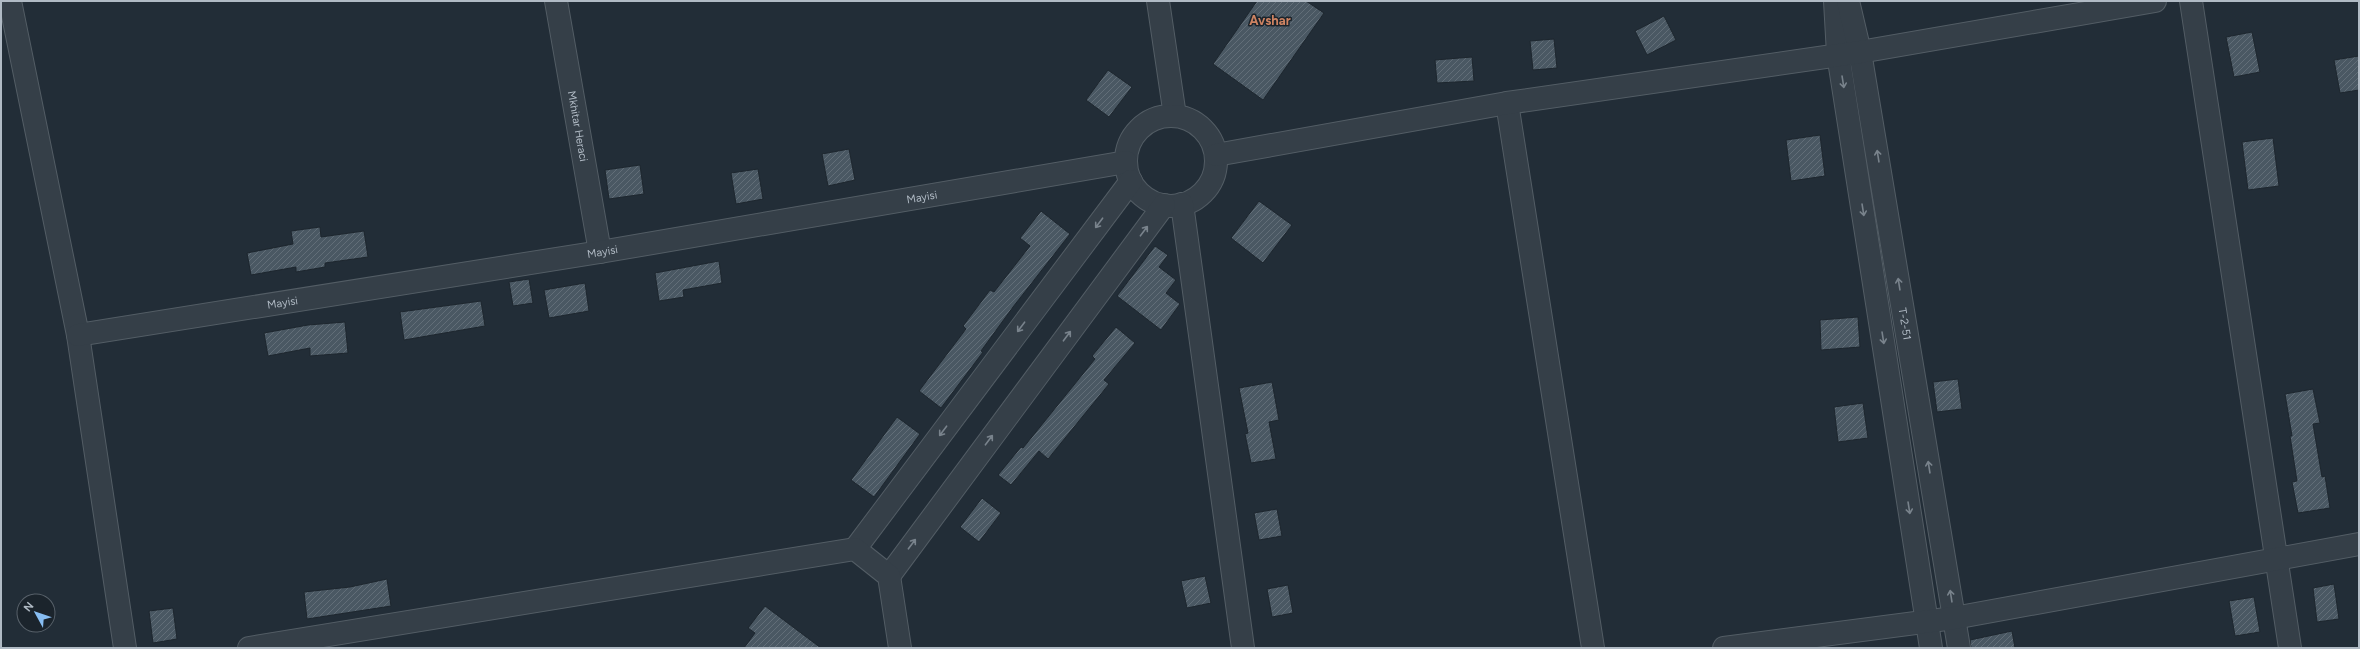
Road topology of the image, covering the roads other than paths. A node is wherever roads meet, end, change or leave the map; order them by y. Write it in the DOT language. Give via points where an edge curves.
graph roads {
  1 [pos="10,1"];
  2 [pos="556,1"];
  3 [pos="1158,1"];
  4 [pos="1835,1"];
  5 [pos="1848,1"];
  6 [pos="2155,1"];
  7 [pos="2192,1"];
  8 [pos="1860,52"];
  9 [pos="1838,54"];
  10 [pos="1507,103"];
  11 [pos="1175,116"];
  12 [pos="1216,155"];
  13 [pos="1128,171"];
  14 [pos="1173,205"];
  15 [pos="600,252"];
  16 [pos="78,335"];
  17 [pos="2359,544"];
  18 [pos="855,549"];
  19 [pos="2276,558"];
  20 [pos="889,576"];
  21 [pos="1954,618"];
  22 [pos="1927,621"];
  23 [pos="125,648"];
  24 [pos="249,648"];
  25 [pos="900,648"];
  26 [pos="1243,648"];
  27 [pos="1593,648"];
  28 [pos="1724,648"];
  29 [pos="1931,648"];
  30 [pos="1959,648"];
  31 [pos="2290,648"];
  1 -- 16 [label="street"];
  2 -- 15 [label="street, Mkhitar Heraci"];
  3 -- 11 [label="street"];
  4 -- 9 [label="street"];
  5 -- 8 [label="street, T-2-51"];
  6 -- 8 [label="street"];
  7 -- 19 [label="street"];
  8 -- 9 [label="street"];
  21 -- 8 [label="street, T-2-51, one-way"];
  9 -- 10 [label="street"];
  9 -- 22 [label="street, one-way"];
  10 -- 12 [label="street"];
  10 -- 27 [label="street"];
  11 -- 12 [label="street" via="1190,120 1202,128 1211,140"];
  11 -- 13 [label="street" via="1160,117 1146,123 1135,133 1128,147"];
  12 -- 14 [label="street" via="1211,180 1204,191 1194,199"];
  13 -- 14 [label="street" via="1139,192 1150,201"];
  13 -- 15 [label="street, Mayisi"];
  13 -- 18 [label="street, one-way"];
  20 -- 14 [label="street, one-way"];
  14 -- 26 [label="street"];
  15 -- 16 [label="street, Mayisi"];
  16 -- 23 [label="street"];
  17 -- 19 [label="street"];
  18 -- 20 [label="street"];
  18 -- 24 [label="street"];
  19 -- 21 [label="street"];
  19 -- 31 [label="street"];
  20 -- 25 [label="street"];
  21 -- 22 [label="street"];
  21 -- 30 [label="street, T-2-51"];
  22 -- 28 [label="street"];
  22 -- 29 [label="street"];
}
